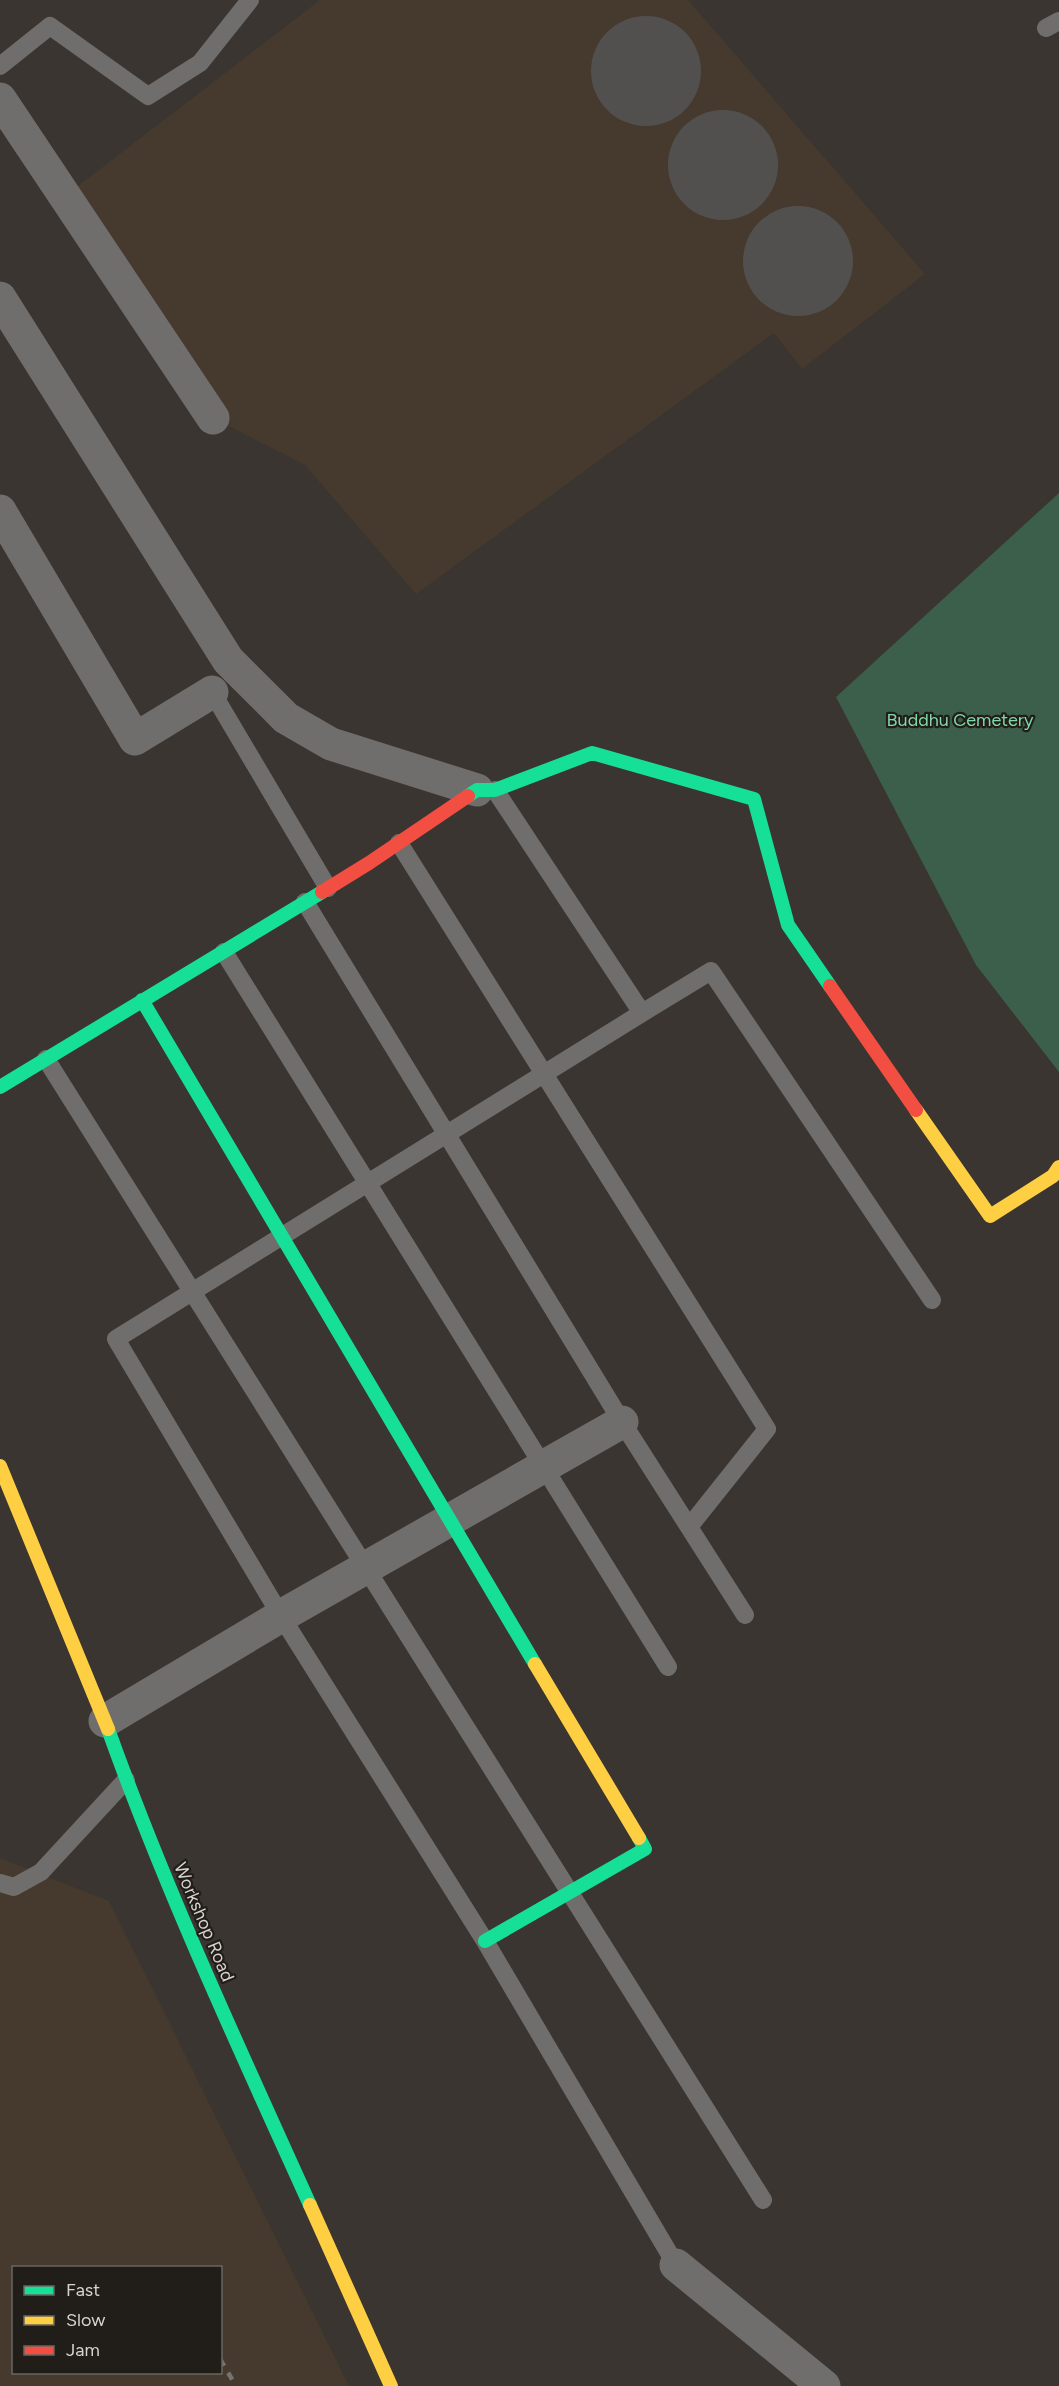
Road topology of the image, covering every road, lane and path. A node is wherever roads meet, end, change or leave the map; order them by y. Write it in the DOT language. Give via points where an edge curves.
graph roads {
  1 [pos="250,0"];
  2 [pos="0,66"];
  3 [pos="0,99"];
  4 [pos="0,298"];
  5 [pos="213,418"];
  6 [pos="0,511"];
  7 [pos="212,692"];
  8 [pos="486,790"];
  9 [pos="399,843"];
  10 [pos="328,888"];
  11 [pos="305,902"];
  12 [pos="224,952"];
  13 [pos="142,1000"];
  14 [pos="642,1013"];
  15 [pos="46,1059"];
  16 [pos="544,1074"];
  17 [pos="0,1087"];
  18 [pos="446,1134"];
  19 [pos="1059,1167"];
  20 [pos="368,1183"];
  21 [pos="282,1236"];
  22 [pos="192,1292"];
  23 [pos="932,1300"];
  24 [pos="622,1422"];
  25 [pos="0,1466"];
  26 [pos="543,1467"];
  27 [pos="450,1520"];
  28 [pos="689,1527"];
  29 [pos="366,1567"];
  30 [pos="745,1615"];
  31 [pos="281,1616"];
  32 [pos="668,1667"];
  33 [pos="105,1721"];
  34 [pos="126,1780"];
  35 [pos="0,1883"];
  36 [pos="570,1892"];
  37 [pos="485,1941"];
  38 [pos="763,2200"];
  39 [pos="676,2265"];
  40 [pos="391,2386"];
  41 [pos="824,2386"];
  1 -- 2 [label="lane" via="200,63 148,96 50,26"];
  3 -- 5 [label="street"];
  4 -- 8 [label="street" via="228,660 286,718 331,744"];
  6 -- 7 [label="street" via="135,739"];
  7 -- 10 [label="lane"];
  8 -- 9 [label="street"];
  8 -- 14 [label="lane"];
  8 -- 19 [label="street" via="592,753 754,799 788,925 990,1216 1053,1176"];
  9 -- 10 [label="street"];
  9 -- 16 [label="lane"];
  10 -- 11 [label="street"];
  11 -- 12 [label="street"];
  11 -- 18 [label="lane"];
  12 -- 13 [label="street"];
  12 -- 20 [label="lane"];
  13 -- 15 [label="street"];
  13 -- 21 [label="street"];
  14 -- 16 [label="lane"];
  14 -- 23 [label="lane" via="711,972"];
  15 -- 17 [label="street"];
  15 -- 22 [label="lane"];
  16 -- 18 [label="lane"];
  16 -- 28 [label="lane" via="767,1429"];
  18 -- 20 [label="lane"];
  18 -- 24 [label="lane"];
  20 -- 21 [label="lane"];
  20 -- 26 [label="lane"];
  21 -- 22 [label="lane"];
  21 -- 27 [label="street"];
  22 -- 29 [label="lane"];
  22 -- 31 [label="lane" via="116,1339"];
  24 -- 26 [label="street"];
  24 -- 28 [label="lane"];
  25 -- 33 [label="street, Workshop Road"];
  26 -- 27 [label="street"];
  26 -- 32 [label="lane"];
  27 -- 29 [label="street"];
  27 -- 36 [label="street" via="645,1849"];
  28 -- 30 [label="lane"];
  29 -- 31 [label="street"];
  29 -- 36 [label="lane"];
  31 -- 33 [label="street"];
  31 -- 37 [label="lane"];
  33 -- 34 [label="street, Workshop Road"];
  34 -- 35 [label="lane" via="41,1872 14,1887"];
  34 -- 40 [label="street, Workshop Road" via="194,1949"];
  36 -- 37 [label="street"];
  36 -- 38 [label="lane"];
  37 -- 39 [label="lane"];
  39 -- 41 [label="street"];
}
